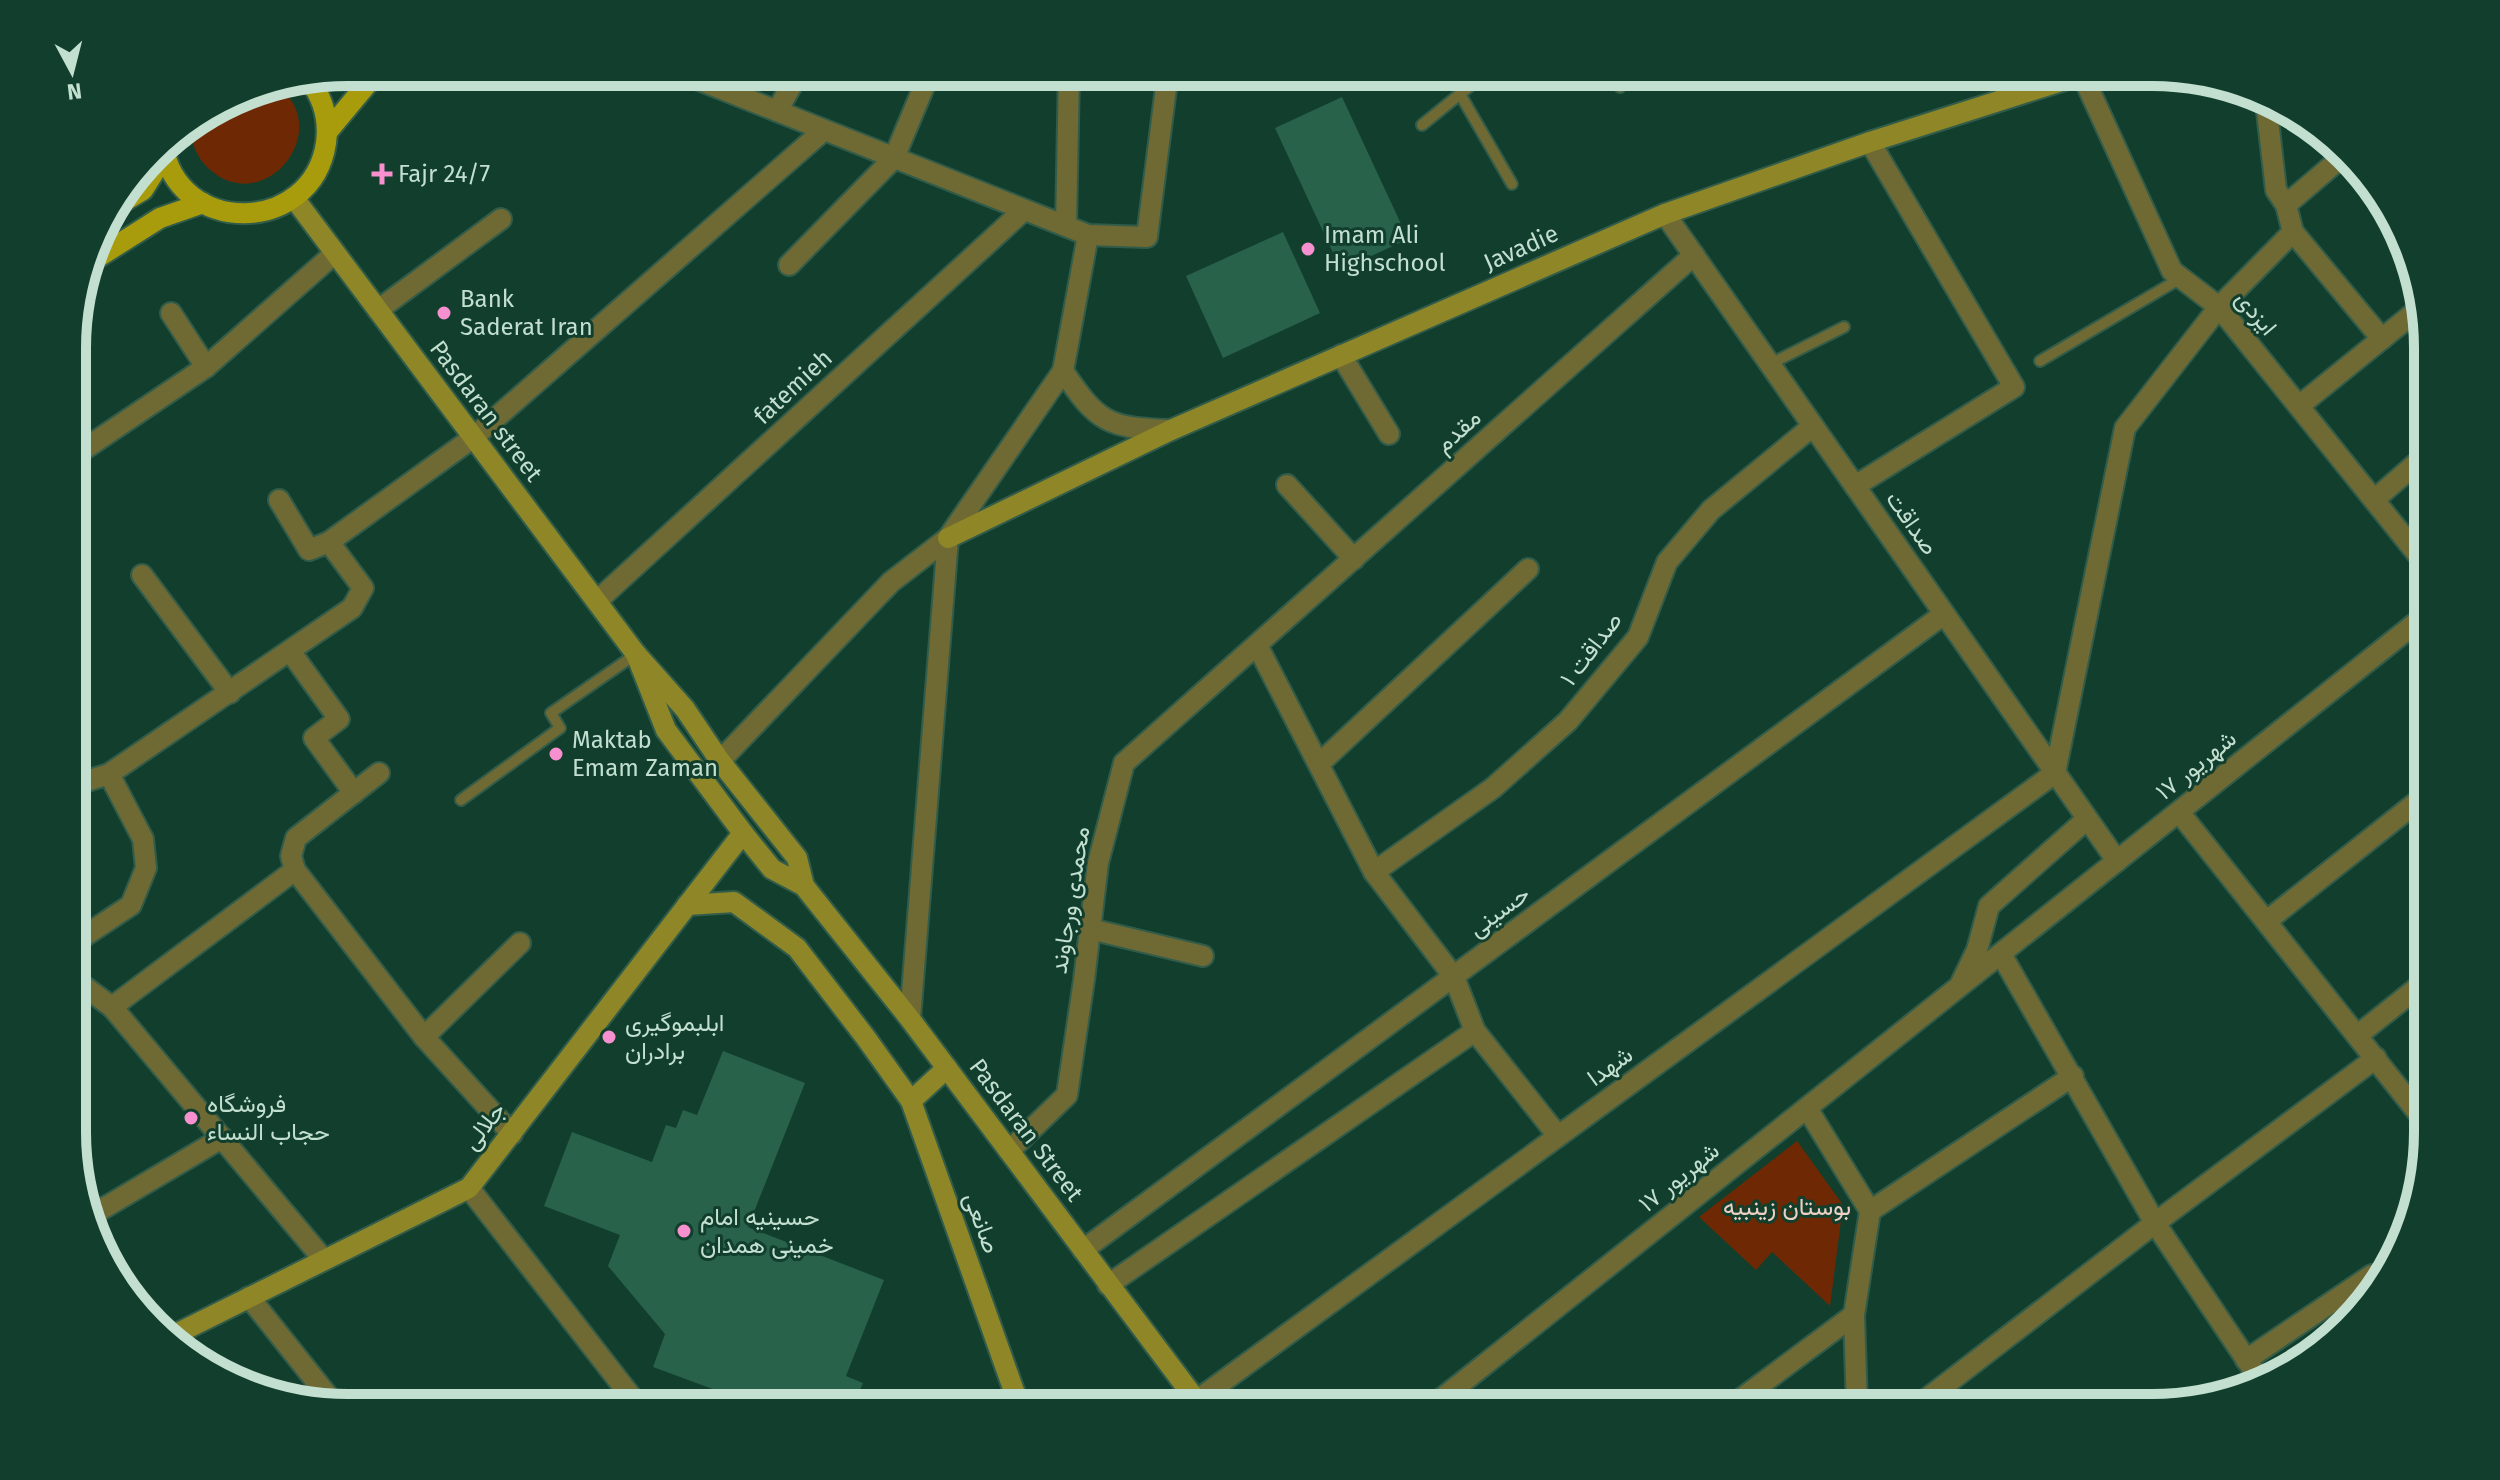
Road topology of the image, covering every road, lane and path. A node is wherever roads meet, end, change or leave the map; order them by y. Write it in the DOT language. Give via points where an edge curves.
graph roads {
  1 [pos="1469,86"];
  2 [pos="2043,86"];
  3 [pos="2090,86"];
  4 [pos="365,87"];
  5 [pos="716,87"];
  6 [pos="791,87"];
  7 [pos="924,87"];
  8 [pos="1069,87"];
  9 [pos="1166,87"];
  10 [pos="314,89"];
  11 [pos="1460,94"];
  12 [pos="777,111"];
  13 [pos="2267,113"];
  14 [pos="1422,125"];
  15 [pos="824,130"];
  16 [pos="328,131"];
  17 [pos="1870,142"];
  18 [pos="168,158"];
  19 [pos="894,158"];
  20 [pos="2336,162"];
  21 [pos="150,176"];
  22 [pos="1512,184"];
  23 [pos="136,194"];
  24 [pos="294,198"];
  25 [pos="203,203"];
  26 [pos="2286,205"];
  27 [pos="1024,210"];
  28 [pos="1665,214"];
  29 [pos="501,219"];
  30 [pos="1066,226"];
  31 [pos="2293,232"];
  32 [pos="1088,235"];
  33 [pos="335,253"];
  34 [pos="104,254"];
  35 [pos="1694,255"];
  36 [pos="789,265"];
  37 [pos="2181,278"];
  38 [pos="2219,307"];
  39 [pos="378,310"];
  40 [pos="171,313"];
  41 [pos="2411,315"];
  42 [pos="1844,327"];
  43 [pos="2382,339"];
  44 [pos="1341,355"];
  45 [pos="2040,361"];
  46 [pos="1770,364"];
  47 [pos="206,367"];
  48 [pos="1063,371"];
  49 [pos="2299,406"];
  50 [pos="1813,426"];
  51 [pos="1171,430"];
  52 [pos="1389,434"];
  53 [pos="474,437"];
  54 [pos="86,448"];
  55 [pos="2413,466"];
  56 [pos="1287,485"];
  57 [pos="1855,486"];
  58 [pos="279,500"];
  59 [pos="2374,500"];
  60 [pos="948,538"];
  61 [pos="329,542"];
  62 [pos="2413,549"];
  63 [pos="1354,559"];
  64 [pos="1528,569"];
  65 [pos="142,575"];
  66 [pos="597,601"];
  67 [pos="1944,614"];
  68 [pos="2413,625"];
  69 [pos="1257,645"];
  70 [pos="290,651"];
  71 [pos="636,654"];
  72 [pos="230,693"];
  73 [pos="720,761"];
  74 [pos="1320,763"];
  75 [pos="379,773"];
  76 [pos="2055,773"];
  77 [pos="109,774"];
  78 [pos="86,781"];
  79 [pos="354,793"];
  80 [pos="461,800"];
  81 [pos="2413,805"];
  82 [pos="2179,812"];
  83 [pos="2087,819"];
  84 [pos="743,833"];
  85 [pos="2117,861"];
  86 [pos="295,870"];
  87 [pos="1374,872"];
  88 [pos="804,886"];
  89 [pos="687,905"];
  90 [pos="2268,920"];
  91 [pos="1090,929"];
  92 [pos="86,935"];
  93 [pos="520,943"];
  94 [pos="2001,954"];
  95 [pos="1203,956"];
  96 [pos="1454,977"];
  97 [pos="1959,987"];
  98 [pos="86,988"];
  99 [pos="2413,991"];
  100 [pos="112,1007"];
  101 [pos="910,1019"];
  102 [pos="1475,1031"];
  103 [pos="2358,1035"];
  104 [pos="424,1037"];
  105 [pos="2376,1058"];
  106 [pos="947,1068"];
  107 [pos="2073,1076"];
  108 [pos="911,1101"];
  109 [pos="2413,1106"];
  110 [pos="1807,1108"];
  111 [pos="512,1134"];
  112 [pos="1558,1136"];
  113 [pos="222,1138"];
  114 [pos="1009,1151"];
  115 [pos="469,1188"];
  116 [pos="99,1211"];
  117 [pos="1870,1211"];
  118 [pos="2155,1223"];
  119 [pos="1083,1250"];
  120 [pos="324,1260"];
  121 [pos="2370,1276"];
  122 [pos="1108,1285"];
  123 [pos="249,1297"];
  124 [pos="1854,1315"];
  125 [pos="179,1332"];
  126 [pos="2246,1360"];
  127 [pos="2255,1373"];
  128 [pos="325,1393"];
  129 [pos="1448,1393"];
  130 [pos="1749,1393"];
  131 [pos="1857,1393"];
  132 [pos="1934,1393"];
  133 [pos="629,1394"];
  134 [pos="1015,1394"];
  135 [pos="1191,1394"];
  136 [pos="1213,1394"];
  1 -- 11 [label="lane"];
  2 -- 17 [label="main road, Javadie"];
  3 -- 37 [label="street, ایزدی" via="2172,271"];
  4 -- 16 [label="main road"];
  5 -- 12 [label="street"];
  6 -- 12 [label="street"];
  7 -- 19 [label="street"];
  8 -- 30 [label="street"];
  9 -- 32 [label="street" via="1147,237"];
  10 -- 16 [label="main road" via="324,105"];
  11 -- 14 [label="lane"];
  11 -- 22 [label="lane"];
  12 -- 15 [label="street"];
  13 -- 26 [label="street" via="2276,190"];
  15 -- 19 [label="street"];
  15 -- 53 [label="street"];
  16 -- 24 [label="main road" via="312,180"];
  17 -- 28 [label="main road, Javadie"];
  17 -- 57 [label="street" via="2014,387"];
  18 -- 25 [label="main road" via="187,191"];
  19 -- 27 [label="street"];
  19 -- 36 [label="street"];
  20 -- 26 [label="street"];
  21 -- 23 [label="main road"];
  24 -- 25 [label="main road" via="250,214"];
  24 -- 33 [label="main road, Pasdaran street"];
  25 -- 34 [label="main road" via="160,218"];
  26 -- 31 [label="street"];
  27 -- 30 [label="street"];
  27 -- 66 [label="street, fatemieh"];
  28 -- 35 [label="street, صداقت"];
  28 -- 44 [label="main road, Javadie"];
  29 -- 39 [label="street"];
  30 -- 32 [label="street"];
  31 -- 38 [label="street"];
  31 -- 43 [label="street"];
  32 -- 48 [label="street"];
  33 -- 39 [label="main road, Pasdaran street"];
  33 -- 47 [label="street"];
  35 -- 46 [label="street, صداقت"];
  35 -- 63 [label="street, مقدم"];
  37 -- 38 [label="street, ایزدی"];
  37 -- 45 [label="lane"];
  38 -- 49 [label="street, ایزدی"];
  38 -- 76 [label="street" via="2125,428"];
  39 -- 53 [label="main road, Pasdaran street"];
  40 -- 47 [label="street"];
  41 -- 43 [label="street"];
  42 -- 46 [label="lane"];
  43 -- 49 [label="street"];
  44 -- 51 [label="main road, Javadie"];
  44 -- 52 [label="street"];
  46 -- 50 [label="street, صداقت"];
  47 -- 54 [label="street"];
  48 -- 51 [label="street" via="1105,421 1131,429"];
  48 -- 60 [label="street"];
  49 -- 59 [label="street, ایزدی"];
  50 -- 57 [label="street, صداقت"];
  50 -- 87 [label="street, صداقت ۱" via="1711,510 1667,562 1638,637 1568,721 1493,788"];
  51 -- 60 [label="main road, Javadie"];
  53 -- 61 [label="street"];
  53 -- 66 [label="main road, Pasdaran street"];
  55 -- 59 [label="street"];
  56 -- 63 [label="street"];
  57 -- 67 [label="street, صداقت"];
  58 -- 61 [label="street" via="309,550"];
  59 -- 62 [label="street, ایزدی"];
  60 -- 73 [label="street" via="891,582"];
  60 -- 101 [label="street"];
  61 -- 70 [label="street" via="363,588 352,608"];
  63 -- 69 [label="street, مقدم"];
  64 -- 74 [label="street"];
  65 -- 72 [label="street"];
  66 -- 71 [label="main road, Pasdaran street"];
  67 -- 76 [label="street, صداقت"];
  67 -- 96 [label="street, حسینی"];
  68 -- 82 [label="street, ۱۷ شهریور"];
  69 -- 74 [label="street"];
  69 -- 91 [label="street, محمدی ورجاوند" via="1124,763 1098,863"];
  70 -- 72 [label="street"];
  70 -- 79 [label="street" via="339,719 314,738"];
  71 -- 73 [label="main road, Pasdaran Street" via="685,709"];
  71 -- 80 [label="lane" via="551,713 560,728"];
  71 -- 84 [label="main road, Pasdaran Street" via="666,730"];
  72 -- 77 [label="street"];
  73 -- 88 [label="main road, Pasdaran Street" via="797,858"];
  74 -- 87 [label="street"];
  75 -- 79 [label="street"];
  76 -- 83 [label="street, صداقت"];
  76 -- 112 [label="street, شهدا"];
  77 -- 78 [label="street"];
  77 -- 92 [label="street" via="143,839 146,868 131,905"];
  79 -- 86 [label="street" via="296,838 291,856"];
  81 -- 90 [label="street"];
  82 -- 85 [label="street, ۱۷ شهریور"];
  82 -- 90 [label="street"];
  83 -- 85 [label="street, صداقت"];
  83 -- 97 [label="street, ۱۷ شهریور" via="1989,906 1977,950"];
  84 -- 88 [label="main road, Pasdaran Street" via="772,869"];
  84 -- 89 [label="main road, جلالی"];
  85 -- 94 [label="street, ۱۷ شهریور"];
  86 -- 100 [label="street"];
  86 -- 104 [label="street"];
  87 -- 96 [label="street"];
  88 -- 101 [label="main road, Pasdaran Street"];
  89 -- 108 [label="main road, صانعی" via="734,902 797,948"];
  89 -- 111 [label="main road, جلالی"];
  90 -- 103 [label="street"];
  91 -- 95 [label="street"];
  91 -- 114 [label="street, محمدی ورجاوند" via="1067,1095"];
  93 -- 104 [label="street"];
  94 -- 97 [label="street, ۱۷ شهریور"];
  94 -- 107 [label="street"];
  96 -- 102 [label="street"];
  96 -- 119 [label="street, حسینی"];
  97 -- 110 [label="street, ۱۷ شهریور"];
  98 -- 100 [label="street"];
  99 -- 103 [label="street"];
  100 -- 113 [label="street"];
  101 -- 106 [label="main road, Pasdaran Street"];
  102 -- 112 [label="street"];
  102 -- 122 [label="street"];
  103 -- 105 [label="street"];
  104 -- 111 [label="street"];
  105 -- 109 [label="street"];
  105 -- 118 [label="street"];
  106 -- 108 [label="main road"];
  106 -- 114 [label="main road, Pasdaran Street"];
  107 -- 117 [label="street"];
  107 -- 118 [label="street"];
  108 -- 134 [label="main road, صانعی"];
  110 -- 117 [label="street"];
  110 -- 129 [label="street, ۱۷ شهریور"];
  111 -- 115 [label="main road, جلالی"];
  112 -- 136 [label="street, شهدا"];
  113 -- 116 [label="street"];
  113 -- 120 [label="street"];
  114 -- 119 [label="main road, Pasdaran Street"];
  115 -- 120 [label="main road, جلالی"];
  115 -- 133 [label="street"];
  117 -- 124 [label="street"];
  118 -- 126 [label="street"];
  118 -- 132 [label="street"];
  119 -- 122 [label="main road, Pasdaran Street"];
  120 -- 123 [label="main road, جلالی"];
  121 -- 126 [label="street"];
  122 -- 135 [label="main road, Pasdaran Street"];
  123 -- 125 [label="main road, جلالی"];
  123 -- 128 [label="street"];
  124 -- 130 [label="street"];
  124 -- 131 [label="street"];
  126 -- 127 [label="street"];
}
